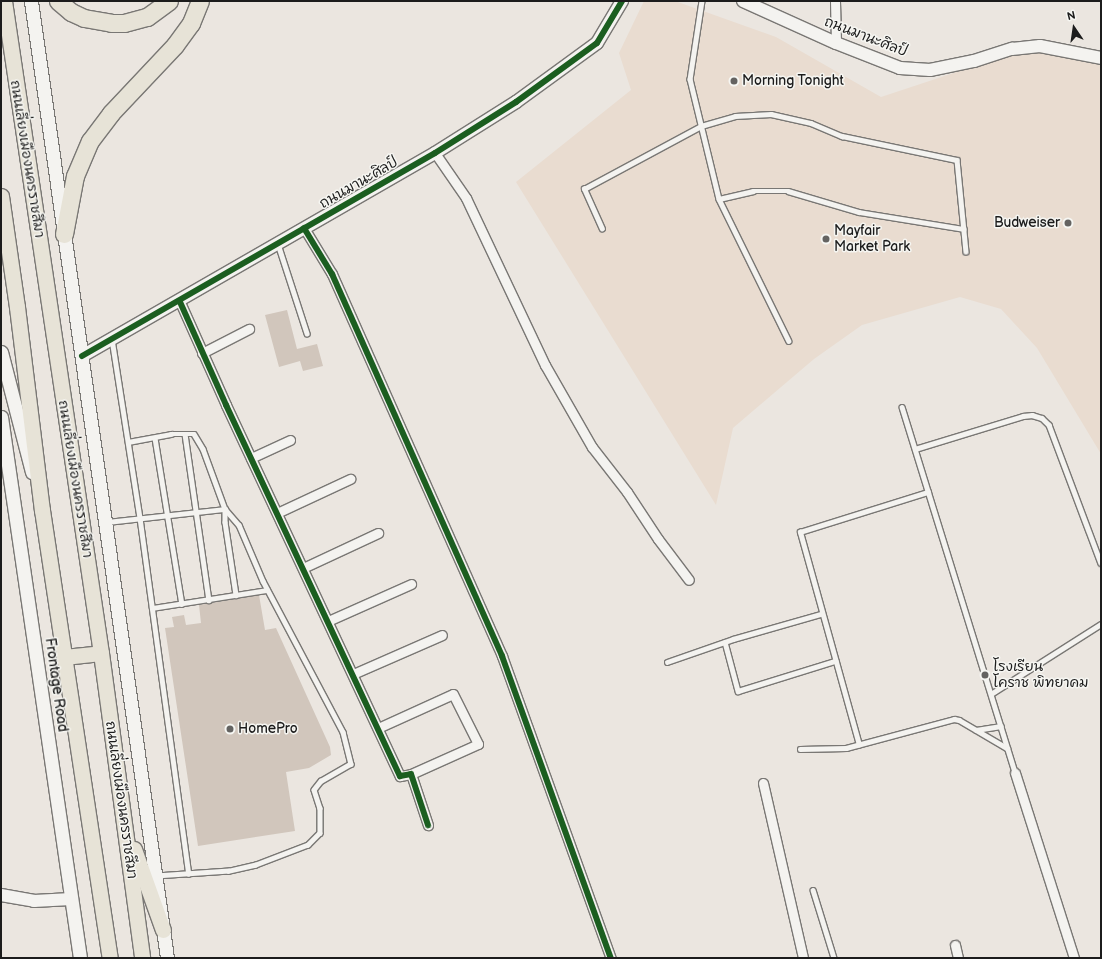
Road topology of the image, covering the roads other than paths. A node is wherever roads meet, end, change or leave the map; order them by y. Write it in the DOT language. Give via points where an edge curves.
graph roads {
  1 [pos="4,1"];
  2 [pos="32,1"];
  3 [pos="58,1"];
  4 [pos="169,1"];
  5 [pos="200,1"];
  6 [pos="622,1"];
  7 [pos="702,1"];
  8 [pos="744,1"];
  9 [pos="835,1"];
  10 [pos="836,43"];
  11 [pos="1101,58"];
  12 [pos="701,126"];
  13 [pos="435,153"];
  14 [pos="1,196"];
  15 [pos="719,199"];
  16 [pos="304,228"];
  17 [pos="602,229"];
  18 [pos="964,229"];
  19 [pos="64,234"];
  20 [pos="278,244"];
  21 [pos="966,252"];
  22 [pos="180,302"];
  23 [pos="249,329"];
  24 [pos="307,333"];
  25 [pos="112,340"];
  26 [pos="789,341"];
  27 [pos="1,352"];
  28 [pos="202,353"];
  29 [pos="82,356"];
  30 [pos="902,407"];
  31 [pos="1,417"];
  32 [pos="185,434"];
  33 [pos="155,438"];
  34 [pos="290,440"];
  35 [pos="128,442"];
  36 [pos="915,449"];
  37 [pos="251,458"];
  38 [pos="350,479"];
  39 [pos="928,492"];
  40 [pos="225,509"];
  41 [pos="42,510"];
  42 [pos="197,511"];
  43 [pos="277,513"];
  44 [pos="168,515"];
  45 [pos="140,518"];
  46 [pos="106,522"];
  47 [pos="378,533"];
  48 [pos="1101,563"];
  49 [pos="303,568"];
  50 [pos="689,580"];
  51 [pos="411,584"];
  52 [pos="267,590"];
  53 [pos="236,595"];
  54 [pos="209,600"];
  55 [pos="182,604"];
  56 [pos="152,608"];
  57 [pos="821,614"];
  58 [pos="328,621"];
  59 [pos="1101,624"];
  60 [pos="442,635"];
  61 [pos="725,642"];
  62 [pos="101,653"];
  63 [pos="64,657"];
  64 [pos="835,661"];
  65 [pos="667,662"];
  66 [pos="353,674"];
  67 [pos="991,694"];
  68 [pos="1001,726"];
  69 [pos="378,728"];
  70 [pos="976,730"];
  71 [pos="858,744"];
  72 [pos="1007,748"];
  73 [pos="800,749"];
  74 [pos="1015,773"];
  75 [pos="411,774"];
  76 [pos="763,783"];
  77 [pos="124,822"];
  78 [pos="428,825"];
  79 [pos="189,874"];
  80 [pos="156,876"];
  81 [pos="813,890"];
  82 [pos="1,895"];
  83 [pos="71,898"];
  84 [pos="163,930"];
  85 [pos="954,945"];
  86 [pos="80,958"];
  87 [pos="110,958"];
  88 [pos="142,958"];
  89 [pos="167,958"];
  90 [pos="611,958"];
  91 [pos="803,958"];
  92 [pos="834,958"];
  93 [pos="958,958"];
  94 [pos="1074,958"];
  1 -- 62 [label="highway, ถนนเลี่ยงเมืองนครราชสีมา"];
  2 -- 19 [label="main road"];
  3 -- 4 [label="highway" via="71,12 84,18 111,23 124,23 147,17"];
  5 -- 19 [label="highway" via="183,34 158,65 111,113 90,141 74,176"];
  6 -- 13 [label="street, ถนนมานะศิลป์" via="597,43 516,102"];
  7 -- 12 [label="lane" via="690,79"];
  8 -- 10 [label="street, ถนนมานะศิลป์"];
  9 -- 10 [label="street"];
  10 -- 11 [label="street, ถนนมานะศิลป์" via="900,68 930,70 974,61 1012,49 1040,46"];
  12 -- 15 [label="lane"];
  12 -- 17 [label="lane" via="584,189"];
  12 -- 18 [label="lane" via="735,116 771,114 811,123 842,136 957,160"];
  13 -- 16 [label="street, ถนนมานะศิลป์"];
  13 -- 50 [label="street" via="466,198 545,365 592,447"];
  14 -- 41 [label="highway"];
  15 -- 18 [label="lane" via="753,191 788,191 859,212"];
  15 -- 26 [label="lane"];
  16 -- 20 [label="street, ถนนมานะศิลป์"];
  16 -- 90 [label="street" via="332,274 502,656"];
  18 -- 21 [label="lane"];
  19 -- 29 [label="main road"];
  20 -- 22 [label="street, ถนนมานะศิลป์"];
  20 -- 24 [label="lane"];
  22 -- 25 [label="street, ถนนมานะศิลป์"];
  22 -- 28 [label="street"];
  23 -- 28 [label="street"];
  25 -- 29 [label="street, ถนนมานะศิลป์"];
  25 -- 35 [label="lane"];
  27 -- 41 [label="main road"];
  28 -- 37 [label="street"];
  29 -- 46 [label="main road"];
  30 -- 36 [label="lane"];
  31 -- 83 [label="main road, Frontage Road"];
  32 -- 33 [label="lane"];
  32 -- 40 [label="lane" via="194,434 204,449"];
  32 -- 42 [label="lane"];
  33 -- 35 [label="lane"];
  33 -- 44 [label="lane"];
  34 -- 37 [label="street"];
  35 -- 45 [label="lane"];
  36 -- 39 [label="lane"];
  36 -- 48 [label="lane" via="1023,416 1042,418 1049,425"];
  37 -- 43 [label="street"];
  38 -- 43 [label="street"];
  39 -- 57 [label="lane" via="800,532"];
  39 -- 67 [label="lane"];
  40 -- 42 [label="lane"];
  40 -- 52 [label="lane" via="239,525"];
  40 -- 53 [label="lane"];
  41 -- 63 [label="highway"];
  42 -- 44 [label="lane"];
  42 -- 54 [label="lane"];
  43 -- 49 [label="street"];
  44 -- 45 [label="lane"];
  44 -- 55 [label="lane"];
  45 -- 46 [label="lane"];
  45 -- 56 [label="lane"];
  46 -- 80 [label="main road"];
  47 -- 49 [label="street"];
  49 -- 58 [label="street"];
  51 -- 58 [label="street"];
  52 -- 53 [label="lane"];
  52 -- 79 [label="lane" via="343,732 351,764 321,781 314,790 320,808 320,834 308,845 256,865 228,871"];
  53 -- 54 [label="lane"];
  54 -- 55 [label="lane"];
  55 -- 56 [label="lane"];
  56 -- 79 [label="lane"];
  57 -- 61 [label="lane"];
  57 -- 64 [label="lane"];
  58 -- 66 [label="street"];
  59 -- 67 [label="lane"];
  60 -- 66 [label="street"];
  61 -- 64 [label="lane" via="738,691"];
  61 -- 65 [label="lane"];
  62 -- 63 [label="highway"];
  62 -- 77 [label="highway, ถนนเลี่ยงเมืองนครราชสีมา"];
  63 -- 87 [label="highway"];
  64 -- 71 [label="lane"];
  66 -- 69 [label="street"];
  67 -- 68 [label="lane"];
  68 -- 70 [label="lane"];
  68 -- 72 [label="lane"];
  69 -- 75 [label="street" via="400,776"];
  69 -- 75 [label="street" via="453,694 478,744"];
  70 -- 71 [label="lane" via="959,720 948,720"];
  70 -- 72 [label="lane"];
  71 -- 73 [label="lane" via="838,749"];
  72 -- 74 [label="lane"];
  74 -- 94 [label="street"];
  75 -- 78 [label="street"];
  76 -- 91 [label="street"];
  77 -- 84 [label="highway"];
  77 -- 88 [label="highway, ถนนเลี่ยงเมืองนครราชสีมา"];
  79 -- 80 [label="lane"];
  80 -- 84 [label="main road"];
  81 -- 92 [label="lane"];
  82 -- 83 [label="street" via="34,901"];
  83 -- 86 [label="main road, Frontage Road"];
  84 -- 89 [label="main road"];
  85 -- 93 [label="street"];
}
